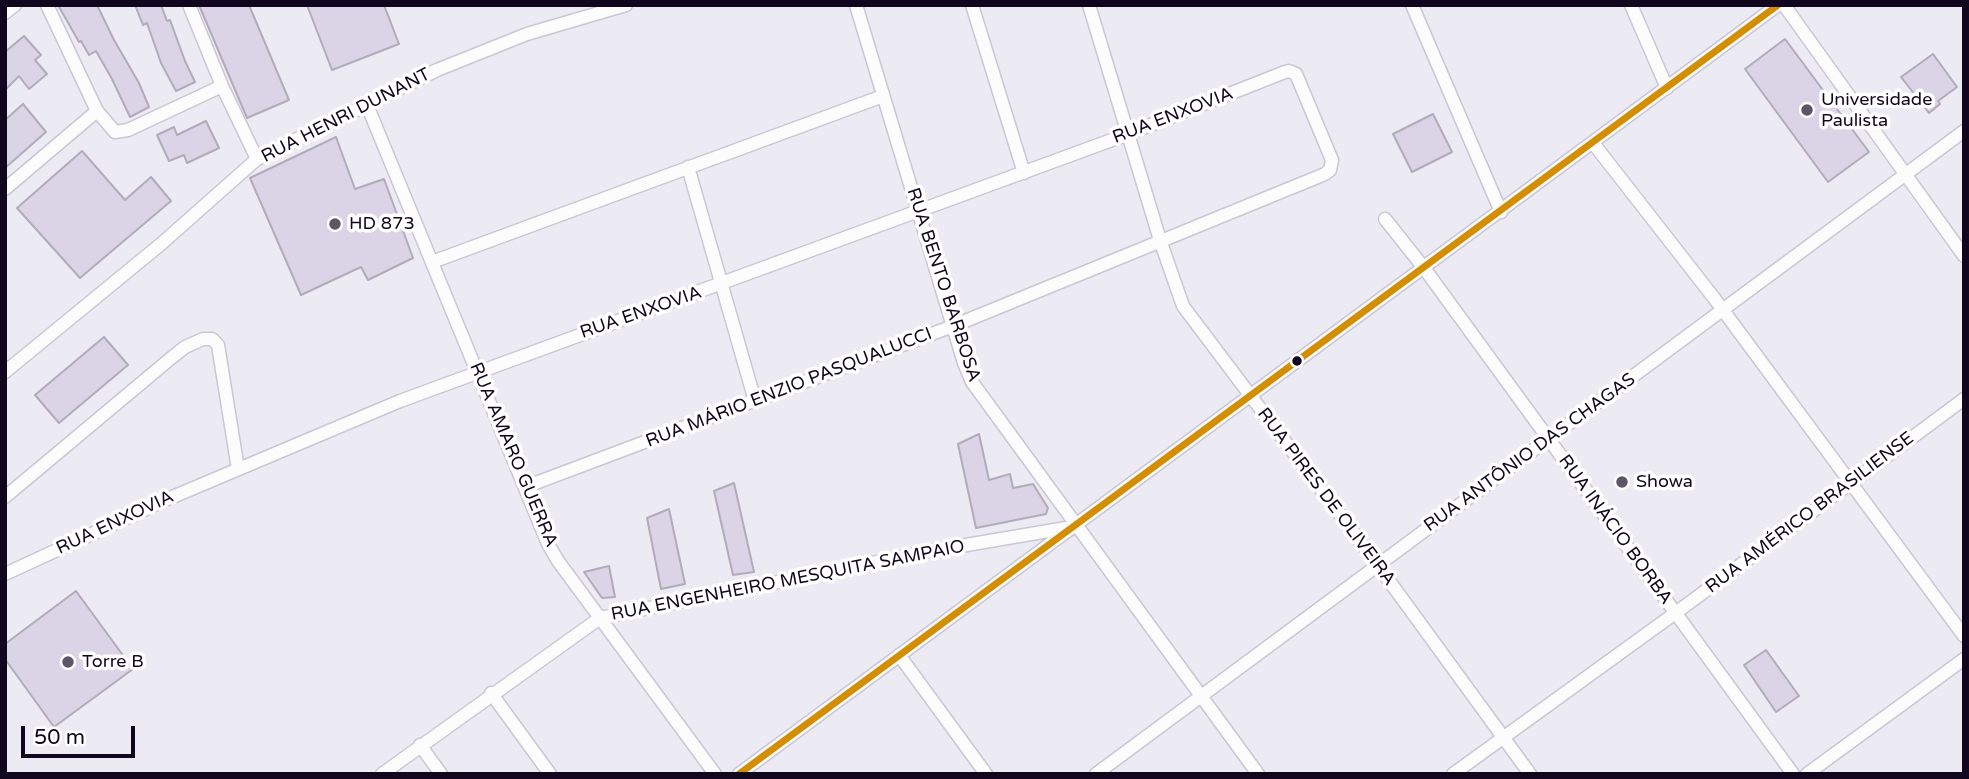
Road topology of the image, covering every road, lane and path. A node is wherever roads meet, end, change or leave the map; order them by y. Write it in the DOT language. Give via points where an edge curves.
graph roads {
  1 [pos="15,5"];
  2 [pos="47,5"];
  3 [pos="189,5"];
  4 [pos="626,5"];
  5 [pos="856,5"];
  6 [pos="972,5"];
  7 [pos="1089,5"];
  8 [pos="1412,5"];
  9 [pos="1631,5"];
  10 [pos="1778,5"];
  11 [pos="1784,5"];
  12 [pos="580,11"];
  13 [pos="5,13"];
  14 [pos="222,86"];
  15 [pos="1667,88"];
  16 [pos="883,96"];
  17 [pos="367,104"];
  18 [pos="97,111"];
  19 [pos="1964,131"];
  20 [pos="1128,135"];
  21 [pos="1593,143"];
  22 [pos="257,159"];
  23 [pos="688,167"];
  24 [pos="1024,173"];
  25 [pos="1325,174"];
  26 [pos="1904,174"];
  27 [pos="5,188"];
  28 [pos="918,212"];
  29 [pos="1501,212"];
  30 [pos="1385,219"];
  31 [pos="1160,240"];
  32 [pos="1964,256"];
  33 [pos="432,262"];
  34 [pos="1424,268"];
  35 [pos="721,285"];
  36 [pos="1723,310"];
  37 [pos="953,326"];
  38 [pos="477,371"];
  39 [pos="5,372"];
  40 [pos="1251,396"];
  41 [pos="1964,399"];
  42 [pos="755,401"];
  43 [pos="1550,440"];
  44 [pos="238,469"];
  45 [pos="1852,481"];
  46 [pos="525,487"];
  47 [pos="5,497"];
  48 [pos="1075,526"];
  49 [pos="1378,565"];
  50 [pos="5,574"];
  51 [pos="1675,613"];
  52 [pos="600,618"];
  53 [pos="1964,636"];
  54 [pos="899,655"];
  55 [pos="1964,659"];
  56 [pos="491,693"];
  57 [pos="1201,696"];
  58 [pos="1503,737"];
  59 [pos="420,745"];
  60 [pos="382,774"];
  61 [pos="441,774"];
  62 [pos="550,774"];
  63 [pos="715,774"];
  64 [pos="739,774"];
  65 [pos="986,774"];
  66 [pos="1096,774"];
  67 [pos="1258,774"];
  68 [pos="1453,774"];
  69 [pos="1530,774"];
  70 [pos="1793,774"];
  71 [pos="1807,774"];
  1 -- 13 [label="street"];
  2 -- 18 [label="street"];
  3 -- 14 [label="street"];
  4 -- 12 [label="street, RUA HENRI DUNANT"];
  5 -- 16 [label="street, RUA BENTO BARBOSA"];
  6 -- 24 [label="street"];
  7 -- 20 [label="street, RUA PIRES DE OLIVEIRA"];
  8 -- 29 [label="street"];
  9 -- 15 [label="street"];
  10 -- 15 [label="street"];
  11 -- 26 [label="street"];
  12 -- 17 [label="street, RUA HENRI DUNANT"];
  14 -- 18 [label="street" via="121,132 111,129"];
  14 -- 22 [label="street"];
  15 -- 21 [label="street"];
  16 -- 23 [label="street"];
  16 -- 28 [label="street, RUA BENTO BARBOSA"];
  17 -- 22 [label="street, RUA HENRI DUNANT"];
  17 -- 33 [label="street, RUA AMARO GUERRA"];
  18 -- 27 [label="street"];
  19 -- 26 [label="street, RUA ANTÔNIO DAS CHAGAS"];
  20 -- 24 [label="street, RUA ENXOVIA"];
  20 -- 25 [label="street, RUA ENXOVIA" via="1289,71 1296,74 1332,160"];
  20 -- 31 [label="street, RUA PIRES DE OLIVEIRA"];
  21 -- 29 [label="street"];
  21 -- 36 [label="street"];
  22 -- 39 [label="street, RUA HENRI DUNANT"];
  23 -- 33 [label="street"];
  23 -- 35 [label="street"];
  24 -- 28 [label="street, RUA ENXOVIA"];
  25 -- 31 [label="street, RUA MÁRIO ENZIO PASQUALUCCI"];
  26 -- 32 [label="street"];
  26 -- 36 [label="street, RUA ANTÔNIO DAS CHAGAS"];
  28 -- 35 [label="street, RUA ENXOVIA"];
  28 -- 37 [label="street, RUA BENTO BARBOSA"];
  29 -- 34 [label="street"];
  30 -- 34 [label="street, RUA INÁCIO BORBA"];
  31 -- 37 [label="street, RUA MÁRIO ENZIO PASQUALUCCI"];
  31 -- 40 [label="street, RUA PIRES DE OLIVEIRA" via="1183,306"];
  33 -- 38 [label="street, RUA AMARO GUERRA"];
  34 -- 40 [label="street"];
  34 -- 43 [label="street, RUA INÁCIO BORBA"];
  35 -- 38 [label="street, RUA ENXOVIA"];
  35 -- 42 [label="street"];
  36 -- 43 [label="street, RUA ANTÔNIO DAS CHAGAS"];
  36 -- 45 [label="street"];
  37 -- 42 [label="street, RUA MÁRIO ENZIO PASQUALUCCI"];
  37 -- 48 [label="street, RUA BENTO BARBOSA" via="972,382"];
  38 -- 44 [label="street, RUA ENXOVIA"];
  38 -- 46 [label="street, RUA AMARO GUERRA"];
  40 -- 48 [label="street"];
  40 -- 49 [label="street, RUA PIRES DE OLIVEIRA"];
  41 -- 45 [label="street, RUA AMÉRICO BRASILIENSE"];
  42 -- 46 [label="street, RUA MÁRIO ENZIO PASQUALUCCI"];
  43 -- 49 [label="street, RUA ANTÔNIO DAS CHAGAS"];
  43 -- 51 [label="street, RUA INÁCIO BORBA"];
  44 -- 47 [label="street" via="218,345 208,338 185,347"];
  44 -- 50 [label="street, RUA ENXOVIA"];
  45 -- 51 [label="street, RUA AMÉRICO BRASILIENSE"];
  45 -- 53 [label="street"];
  46 -- 52 [label="street, RUA AMARO GUERRA" via="552,551"];
  48 -- 52 [label="street, RUA ENGENHEIRO MESQUITA SAMPAIO"];
  48 -- 54 [label="street"];
  48 -- 57 [label="street, RUA BENTO BARBOSA"];
  49 -- 57 [label="street, RUA ANTÔNIO DAS CHAGAS"];
  49 -- 58 [label="street, RUA PIRES DE OLIVEIRA"];
  51 -- 58 [label="street, RUA AMÉRICO BRASILIENSE"];
  51 -- 70 [label="street, RUA INÁCIO BORBA"];
  52 -- 56 [label="street, RUA ENGENHEIRO MESQUITA SAMPAIO"];
  52 -- 63 [label="street, RUA AMARO GUERRA"];
  54 -- 64 [label="street"];
  54 -- 65 [label="street"];
  55 -- 71 [label="street"];
  56 -- 59 [label="street, RUA ENGENHEIRO MESQUITA SAMPAIO"];
  56 -- 62 [label="street"];
  57 -- 66 [label="street, RUA ANTÔNIO DAS CHAGAS"];
  57 -- 67 [label="street, RUA BENTO BARBOSA"];
  58 -- 68 [label="street, RUA AMÉRICO BRASILIENSE"];
  58 -- 69 [label="street, RUA PIRES DE OLIVEIRA"];
  59 -- 60 [label="street, RUA ENGENHEIRO MESQUITA SAMPAIO"];
  59 -- 61 [label="street"];
}
